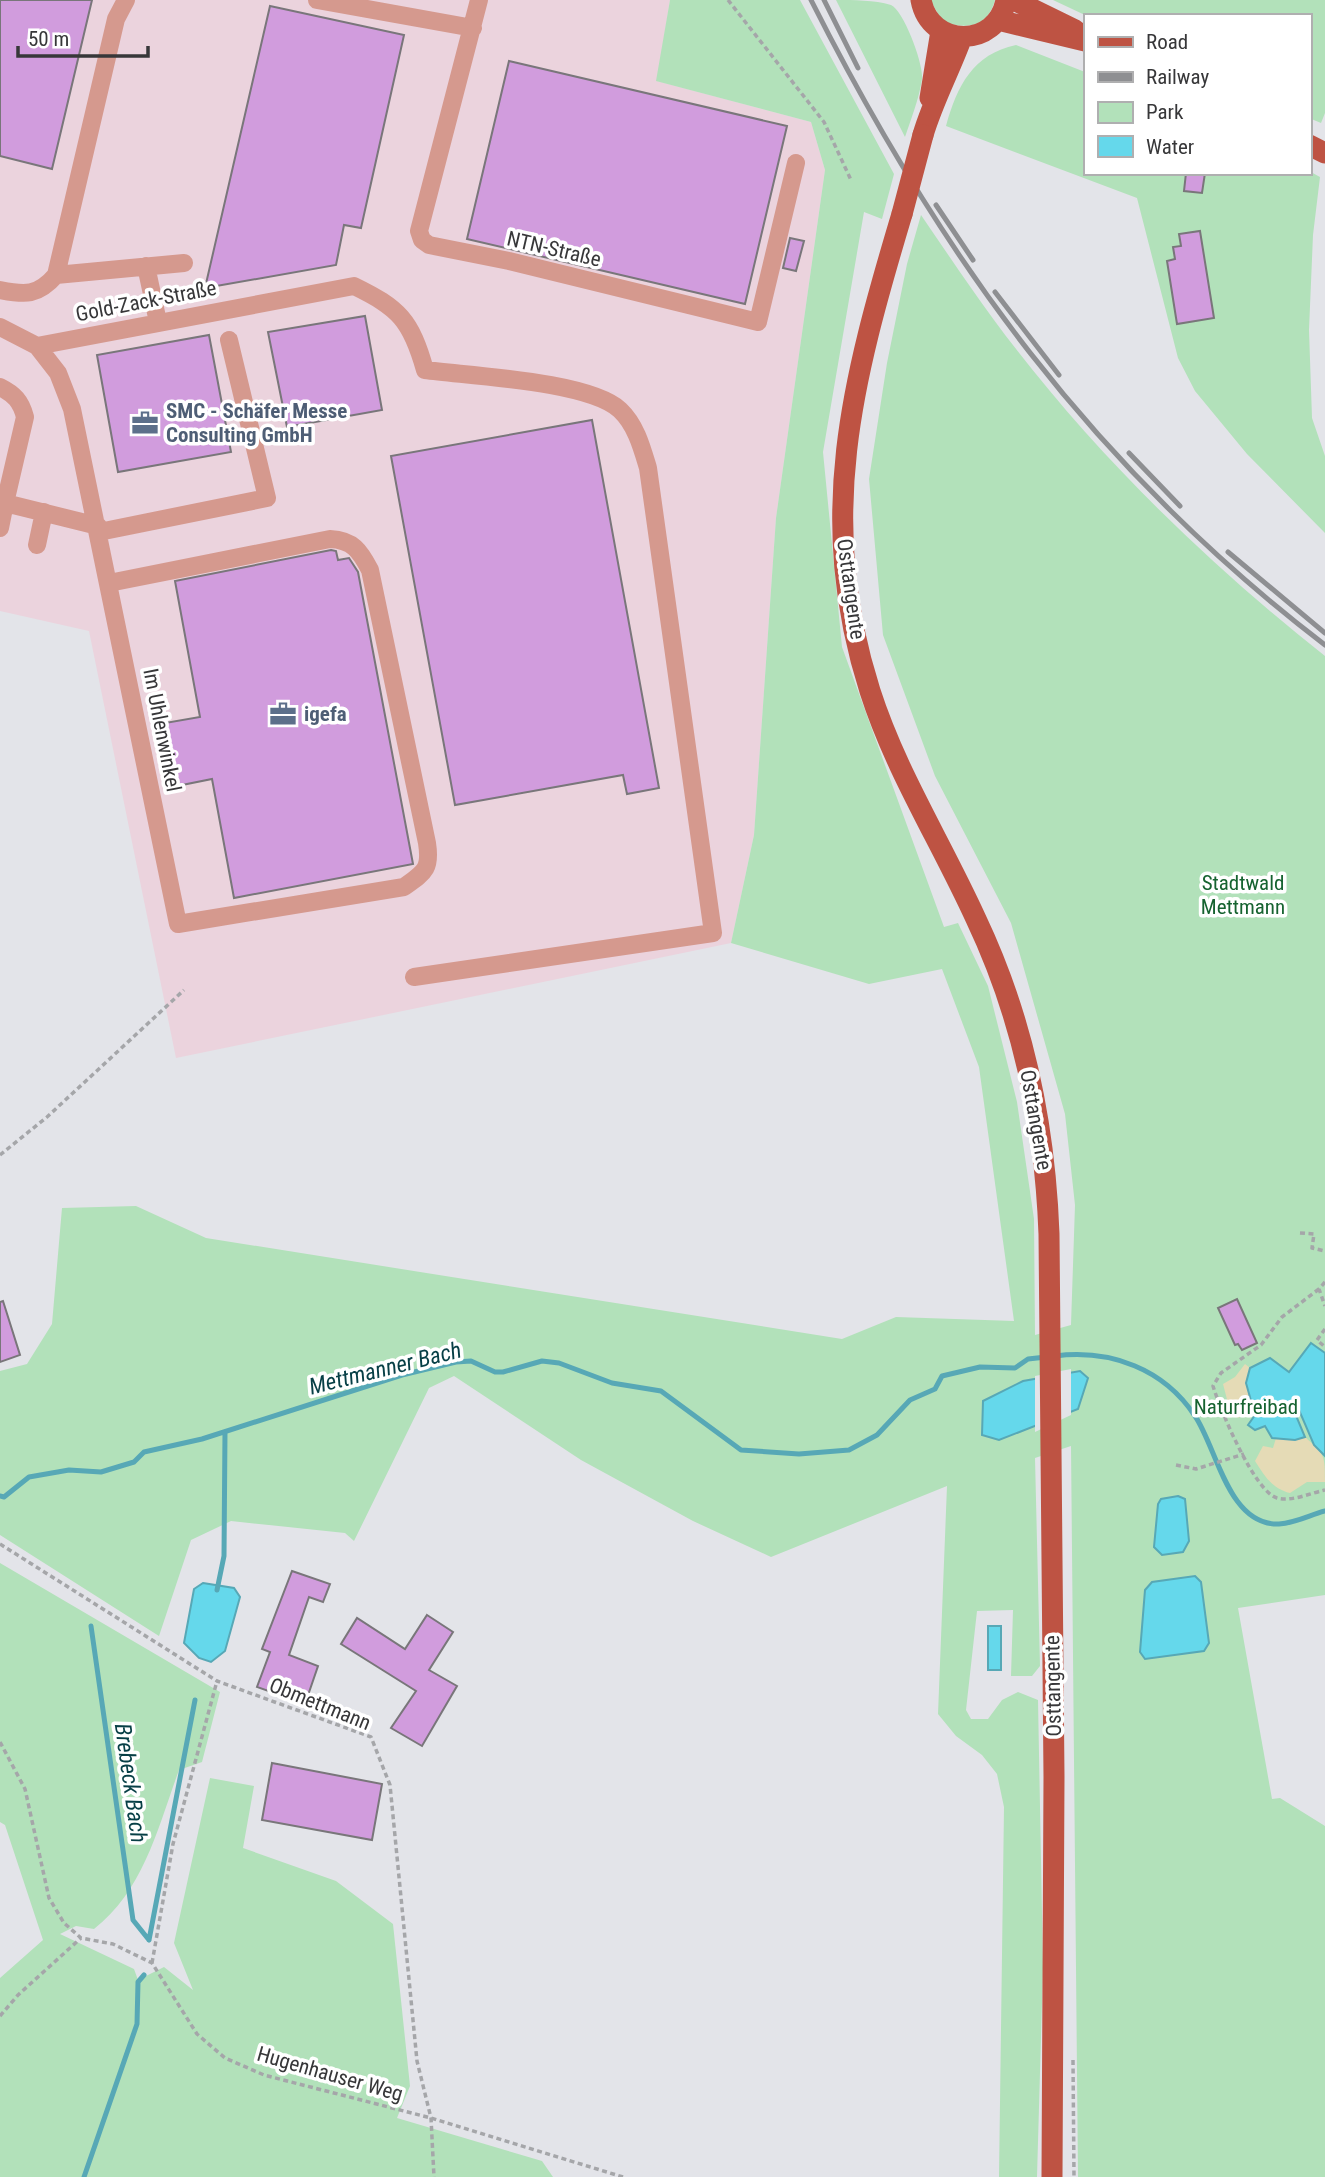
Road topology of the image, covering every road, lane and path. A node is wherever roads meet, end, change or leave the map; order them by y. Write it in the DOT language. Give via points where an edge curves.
graph roads {
  1 [pos="126,0"];
  2 [pos="317,0"];
  3 [pos="479,0"];
  4 [pos="728,0"];
  5 [pos="921,0"];
  6 [pos="1014,0"];
  7 [pos="1002,10"];
  8 [pos="473,28"];
  9 [pos="941,31"];
  10 [pos="962,37"];
  11 [pos="1084,38"];
  12 [pos="1084,39"];
  13 [pos="930,110"];
  14 [pos="796,163"];
  15 [pos="851,180"];
  16 [pos="184,263"];
  17 [pos="146,267"];
  18 [pos="56,275"];
  19 [pos="0,290"];
  20 [pos="158,321"];
  21 [pos="0,327"];
  22 [pos="229,340"];
  23 [pos="37,346"];
  24 [pos="0,387"];
  25 [pos="5,503"];
  26 [pos="44,512"];
  27 [pos="0,528"];
  28 [pos="100,534"];
  29 [pos="37,545"];
  30 [pos="109,583"];
  31 [pos="414,977"];
  32 [pos="184,990"];
  33 [pos="0,1155"];
  34 [pos="1300,1233"];
  35 [pos="1325,1251"];
  36 [pos="1325,1282"];
  37 [pos="1319,1289"];
  38 [pos="1325,1306"];
  39 [pos="1325,1329"];
  40 [pos="1325,1347"];
  41 [pos="1244,1454"];
  42 [pos="1176,1465"];
  43 [pos="1325,1490"];
  44 [pos="0,1544"];
  45 [pos="218,1681"];
  46 [pos="0,1742"];
  47 [pos="81,1938"];
  48 [pos="152,1964"];
  49 [pos="0,2016"];
  50 [pos="431,2118"];
  51 [pos="434,2177"];
  52 [pos="623,2177"];
  53 [pos="1052,2177"];
  1 -- 18 [label="street" via="116,19"];
  2 -- 8 [label="street"];
  3 -- 8 [label="street, NTN-Straße"];
  4 -- 15 [label="path" via="824,122"];
  5 -- 9 [label="main road" via="928,19"];
  6 -- 11 [label="main road"];
  7 -- 10 [label="main road" via="982,33"];
  7 -- 12 [label="main road"];
  8 -- 14 [label="street, NTN-Straße" via="419,231 429,245 758,322"];
  9 -- 10 [label="main road"];
  9 -- 13 [label="main road, Osttangente"];
  10 -- 13 [label="main road, Osttangente"];
  13 -- 53 [label="main road, Osttangente, bridge" via="861,359 846,439 843,529 849,599 863,667 884,733 982,930 1018,1028 1044,1154 1050,1281"];
  16 -- 17 [label="street"];
  17 -- 18 [label="street"];
  17 -- 20 [label="street"];
  18 -- 19 [label="street" via="45,288 27,296"];
  20 -- 23 [label="street, Gold-Zack-Straße"];
  20 -- 31 [label="street, Gold-Zack-Straße" via="354,286 388,303 410,327 425,370 569,389 620,410 638,436 648,468 713,933"];
  21 -- 23 [label="street"];
  22 -- 28 [label="street" via="267,498"];
  23 -- 28 [label="street" via="58,373 72,409"];
  24 -- 25 [label="street" via="13,394 25,417"];
  25 -- 26 [label="street"];
  25 -- 27 [label="street"];
  26 -- 28 [label="street"];
  26 -- 29 [label="street"];
  28 -- 30 [label="street, Im Uhlenwinkel"];
  30 -- 30 [label="street, Im Uhlenwinkel" via="178,924 404,887 422,874 430,862 427,843 370,570 358,548 330,539"];
  32 -- 33 [label="path"];
  34 -- 35 [label="path" via="1314,1234 1312,1248"];
  36 -- 37 [label="path"];
  37 -- 38 [label="path"];
  37 -- 41 [label="path" via="1282,1317 1261,1345 1214,1382"];
  39 -- 40 [label="path" via="1317,1340"];
  41 -- 42 [label="path" via="1203,1467"];
  41 -- 43 [label="path" via="1262,1486 1279,1499"];
  44 -- 45 [label="path, Obmettmann"];
  45 -- 48 [label="path" via="173,1844"];
  45 -- 50 [label="path, Obmettmann" via="371,1737 390,1785 417,2061"];
  46 -- 47 [label="path" via="25,1789 49,1898 64,1923"];
  47 -- 48 [label="path" via="113,1944"];
  47 -- 49 [label="path"];
  48 -- 50 [label="path, Hugenhauser Weg" via="197,2034 225,2058 264,2076"];
  50 -- 51 [label="path, Obmettmann"];
  50 -- 52 [label="path, Hugenhauser Weg"];
}
